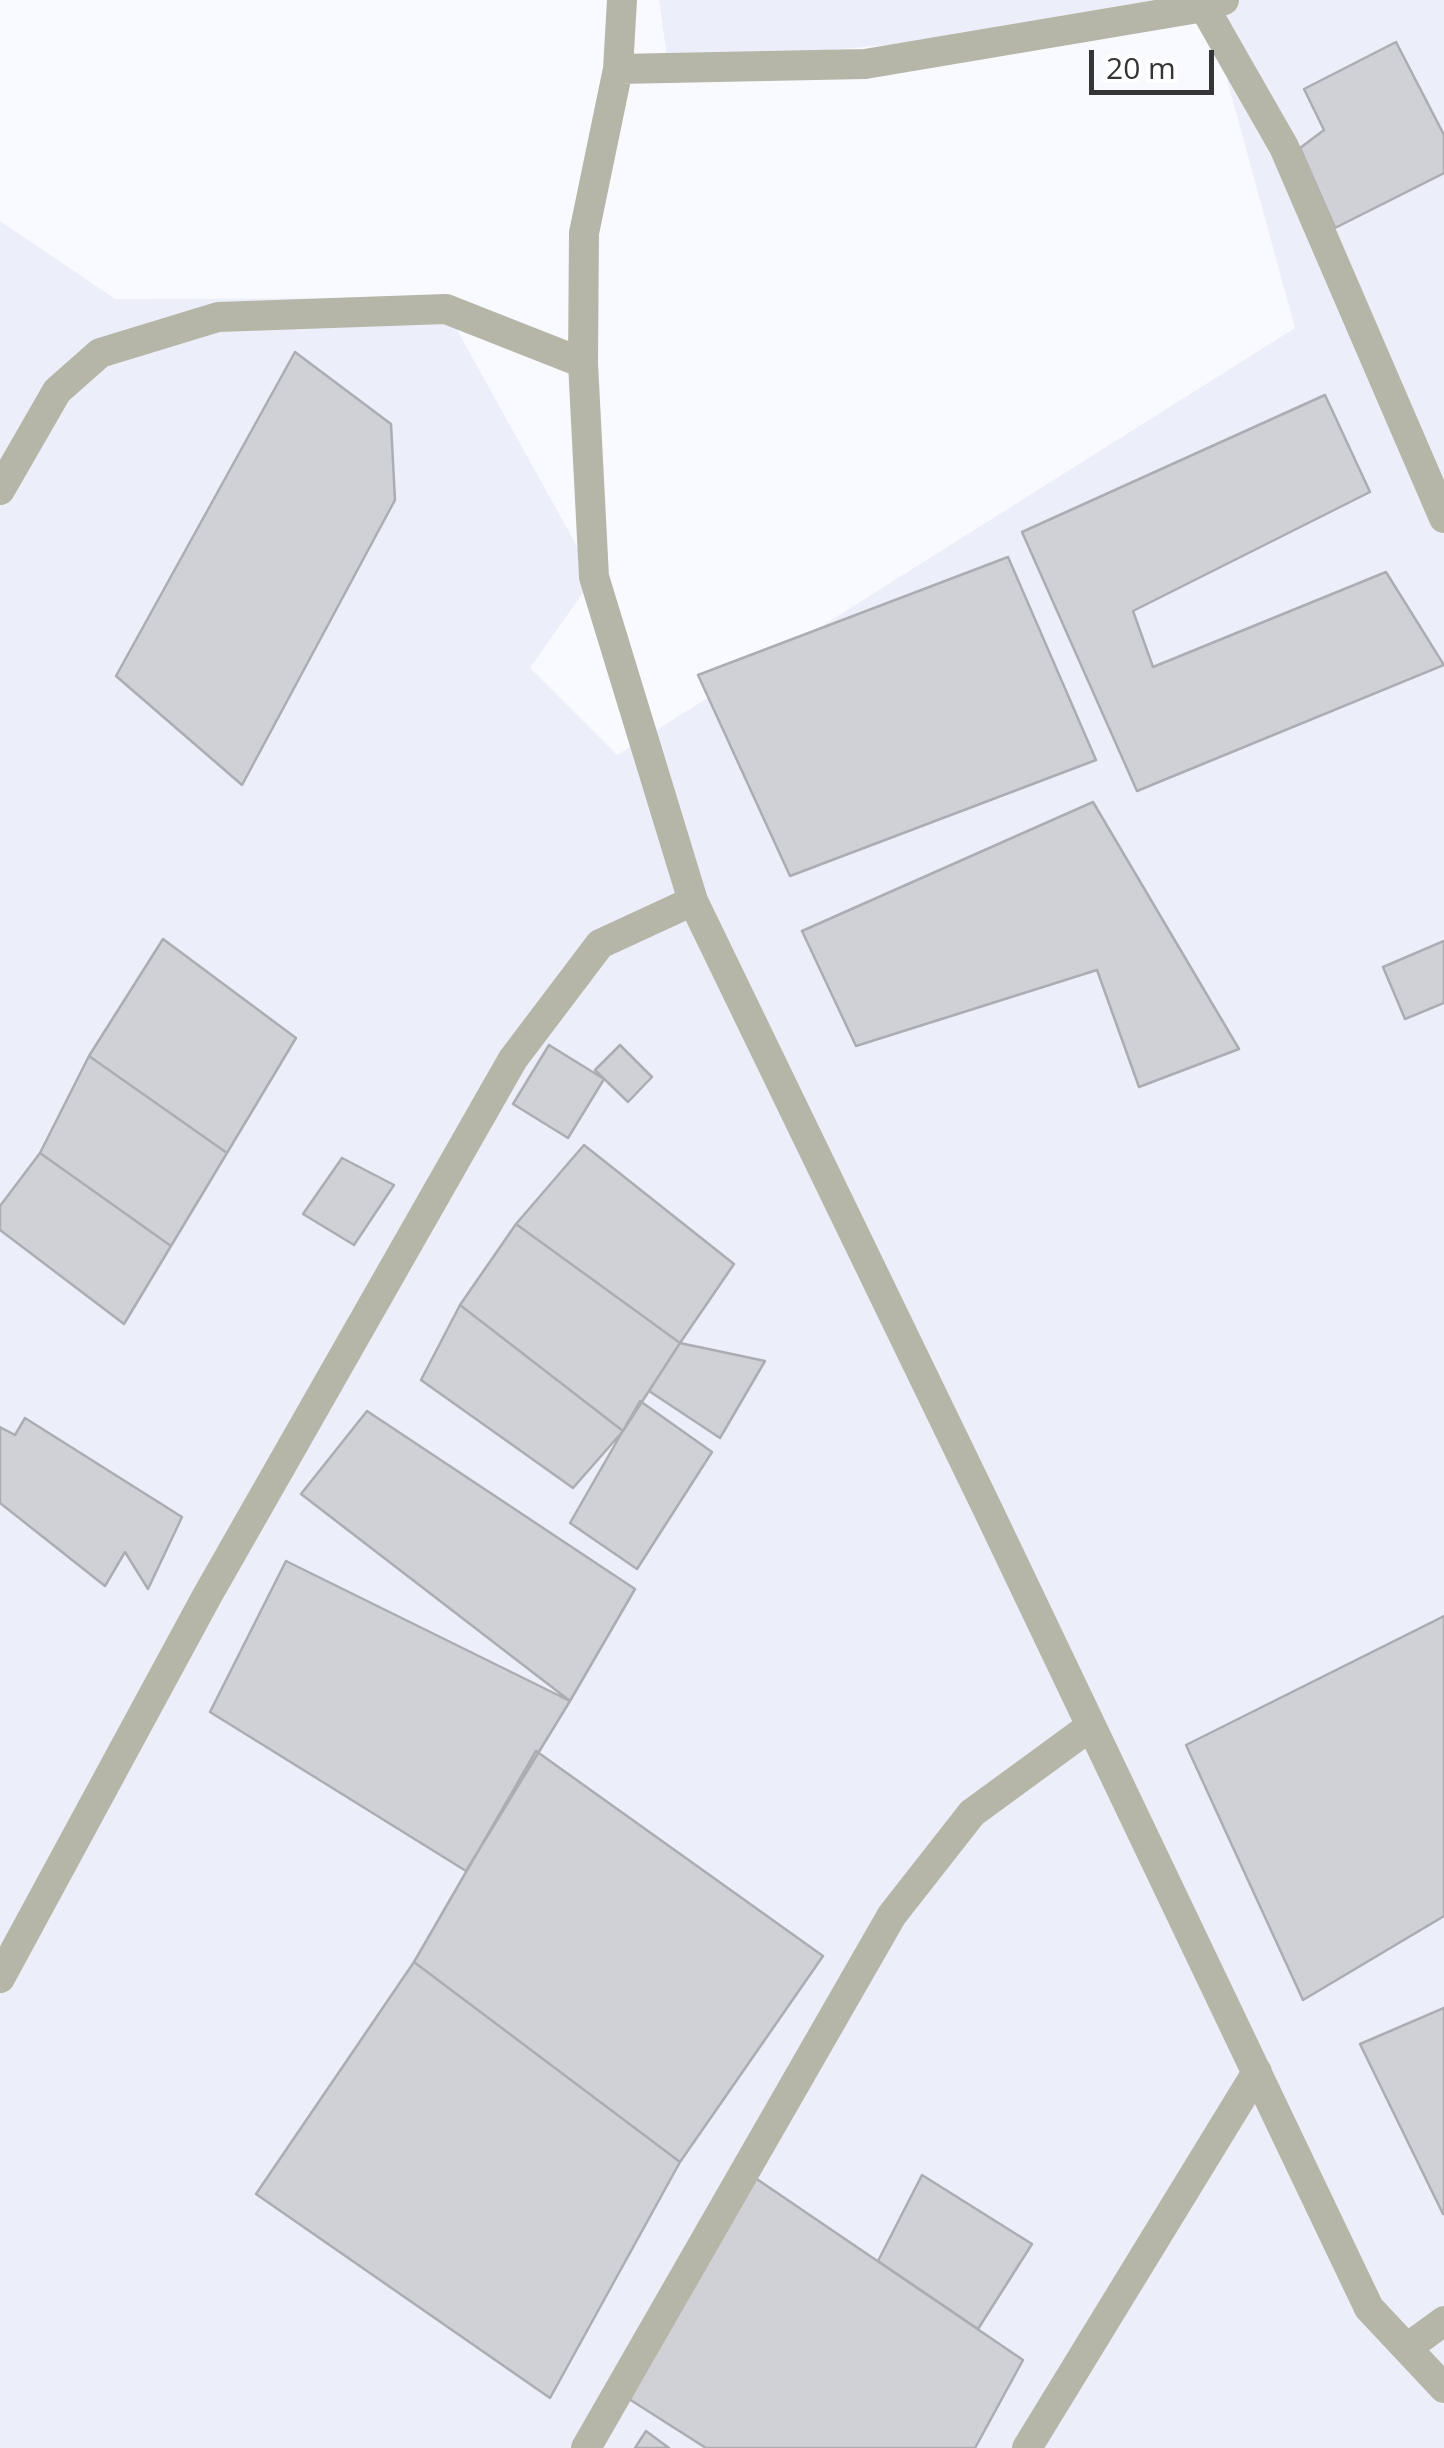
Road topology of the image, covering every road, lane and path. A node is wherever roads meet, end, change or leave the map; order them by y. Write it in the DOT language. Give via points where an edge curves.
graph roads {
  1 [pos="622,0"];
  2 [pos="1214,4"];
  3 [pos="618,69"];
  4 [pos="583,363"];
  5 [pos="0,490"];
  6 [pos="1444,518"];
  7 [pos="693,901"];
  8 [pos="1092,1726"];
  9 [pos="0,1978"];
  10 [pos="1257,2072"];
  11 [pos="1444,2320"];
  12 [pos="1407,2348"];
  13 [pos="1444,2388"];
  14 [pos="586,2448"];
  15 [pos="1027,2448"];
  1 -- 3 [label="street"];
  2 -- 3 [label="street" via="865,64"];
  2 -- 6 [label="street" via="1284,147"];
  3 -- 4 [label="street" via="584,233"];
  4 -- 5 [label="street" via="446,309 218,317 100,353 57,391"];
  4 -- 7 [label="street" via="594,577"];
  7 -- 8 [label="street"];
  7 -- 9 [label="street" via="600,944 513,1059 207,1596"];
  8 -- 10 [label="street"];
  8 -- 14 [label="street" via="972,1812 892,1915"];
  10 -- 12 [label="street" via="1369,2308"];
  10 -- 15 [label="street"];
  11 -- 12 [label="street"];
  12 -- 13 [label="street"];
}
